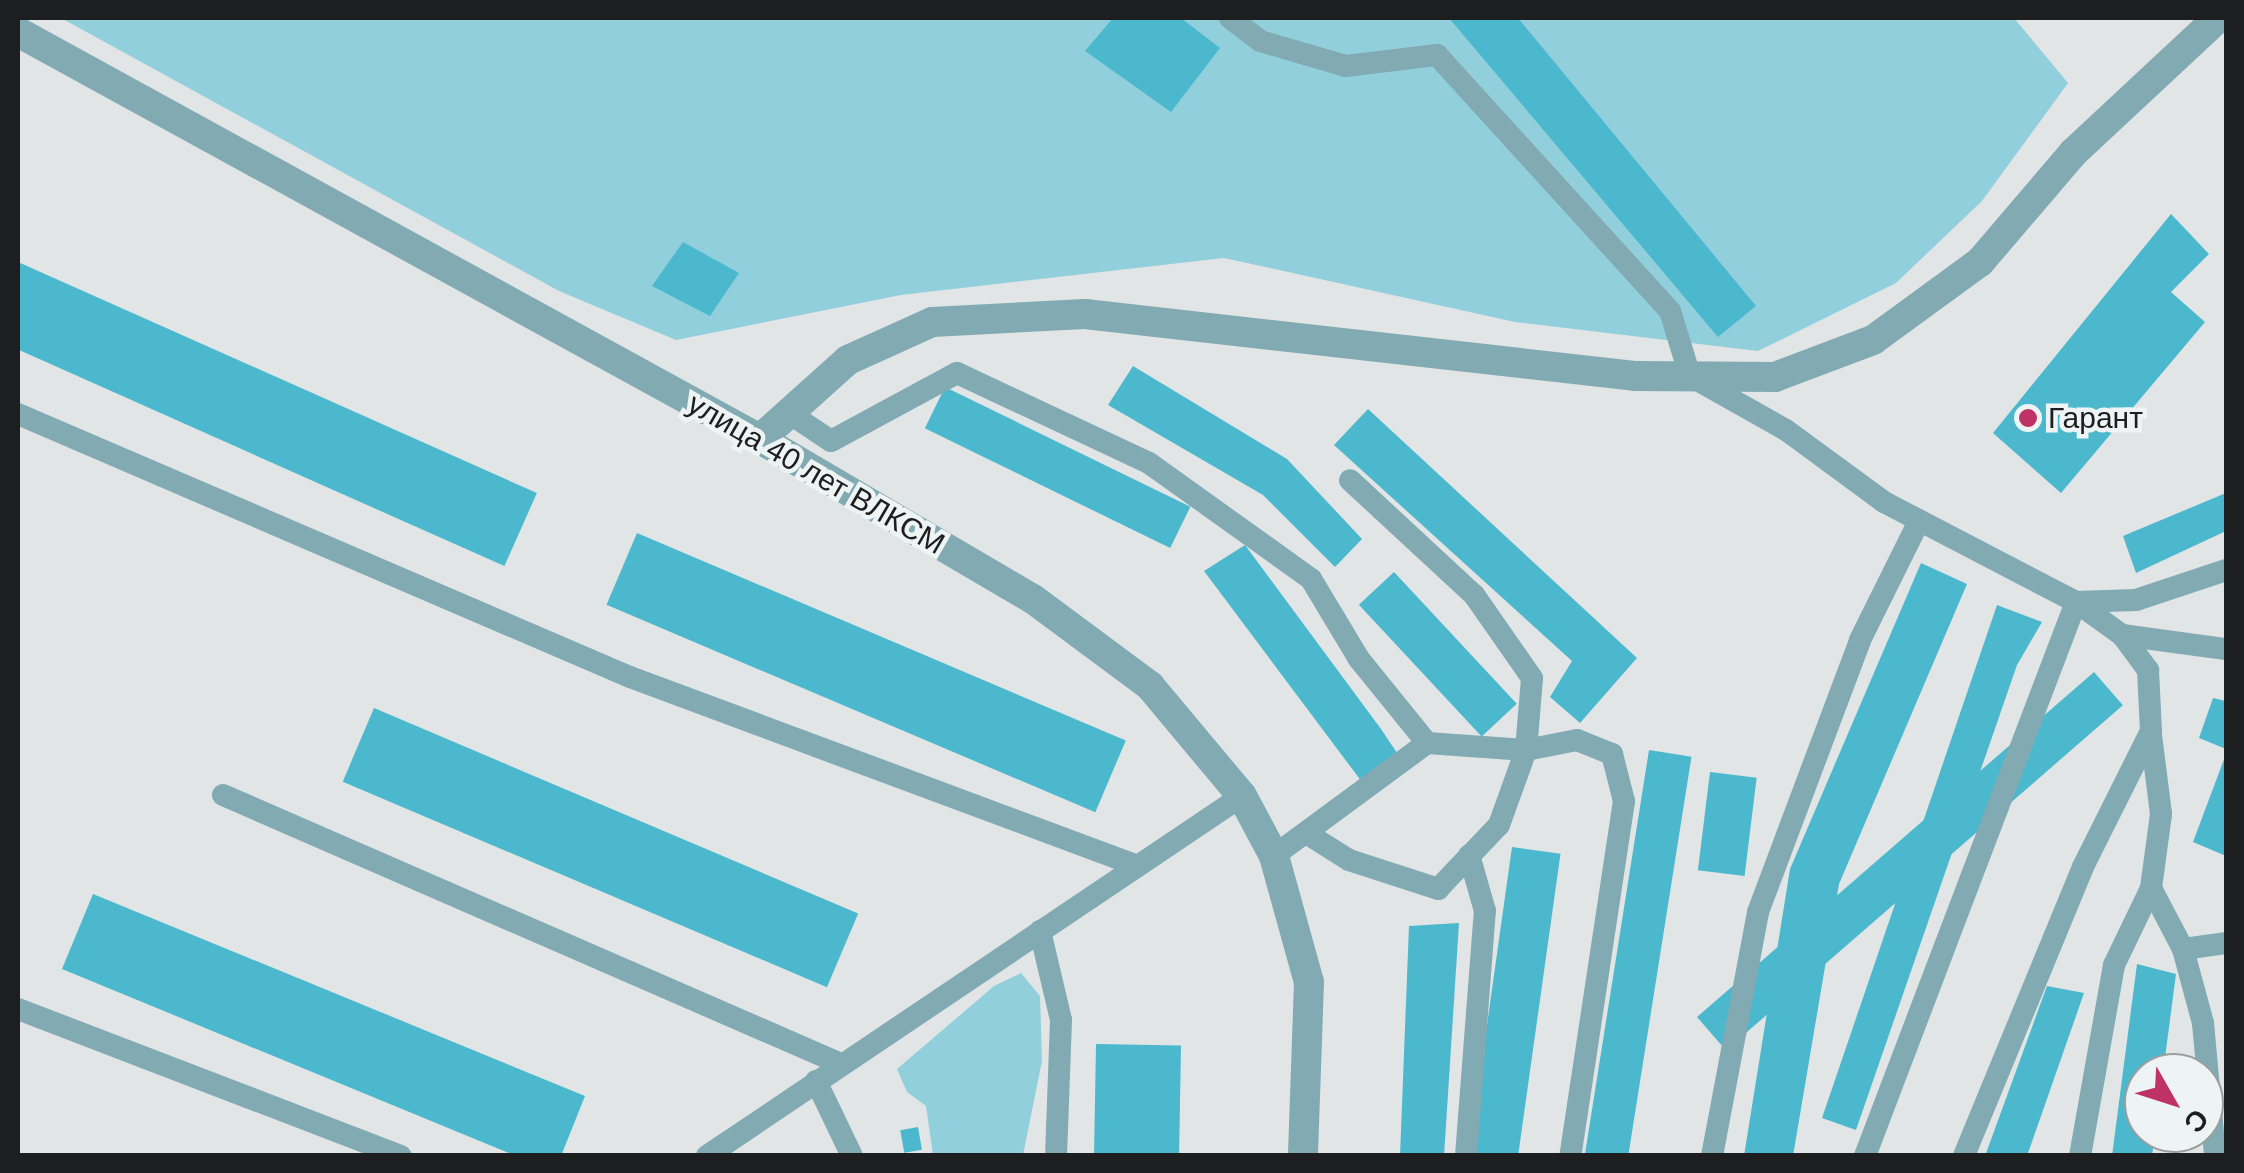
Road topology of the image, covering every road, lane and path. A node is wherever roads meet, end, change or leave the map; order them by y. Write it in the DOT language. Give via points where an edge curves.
graph roads {
  1 [pos="1230,18"];
  2 [pos="2218,18"];
  3 [pos="18,32"];
  4 [pos="1690,376"];
  5 [pos="18,414"];
  6 [pos="789,414"];
  7 [pos="760,439"];
  8 [pos="1350,480"];
  9 [pos="1919,521"];
  10 [pos="2226,570"];
  11 [pos="2076,602"];
  12 [pos="2122,634"];
  13 [pos="2226,649"];
  14 [pos="2151,731"];
  15 [pos="1427,743"];
  16 [pos="1526,750"];
  17 [pos="224,795"];
  18 [pos="1242,796"];
  19 [pos="1306,832"];
  20 [pos="1469,855"];
  21 [pos="1274,856"];
  22 [pos="1138,866"];
  23 [pos="2150,888"];
  24 [pos="1040,931"];
  25 [pos="2226,943"];
  26 [pos="2183,950"];
  27 [pos="18,1009"];
  28 [pos="2209,1053"];
  29 [pos="842,1064"];
  30 [pos="816,1081"];
  31 [pos="401,1156"];
  32 [pos="707,1156"];
  33 [pos="852,1156"];
  34 [pos="1056,1156"];
  35 [pos="1304,1156"];
  36 [pos="1466,1156"];
  37 [pos="1570,1156"];
  38 [pos="1712,1156"];
  39 [pos="1865,1156"];
  40 [pos="1964,1156"];
  41 [pos="2080,1156"];
  1 -- 4 [label="lane" via="1260,41 1346,66 1437,56 1670,312"];
  2 -- 4 [label="street" via="2074,153 1980,262 1873,340 1775,377"];
  3 -- 7 [label="street, улица 40 лет ВЛКСМ"];
  4 -- 6 [label="street" via="1084,314 932,322 848,360"];
  4 -- 9 [label="lane" via="1786,430"];
  5 -- 22 [label="lane" via="630,677"];
  6 -- 7 [label="street"];
  6 -- 15 [label="lane" via="830,441 957,373 1149,463 1311,579 1359,658"];
  7 -- 18 [label="street, улица 40 лет ВЛКСМ" via="1033,599 1150,686"];
  8 -- 16 [label="lane" via="1474,595 1532,678"];
  9 -- 11 [label="lane"];
  9 -- 38 [label="lane" via="1860,640 1758,912"];
  10 -- 11 [label="lane" via="2136,600"];
  11 -- 12 [label="lane"];
  11 -- 39 [label="lane"];
  12 -- 13 [label="lane"];
  12 -- 14 [label="lane" via="2148,670"];
  14 -- 23 [label="lane" via="2161,814"];
  14 -- 40 [label="lane" via="2083,868"];
  15 -- 16 [label="lane"];
  15 -- 19 [label="lane"];
  16 -- 20 [label="lane" via="1498,825"];
  16 -- 37 [label="lane" via="1577,740 1612,754 1624,801"];
  17 -- 29 [label="lane"];
  18 -- 21 [label="street, улица 40 лет ВЛКСМ"];
  18 -- 22 [label="lane"];
  19 -- 20 [label="lane" via="1348,860 1438,888"];
  19 -- 21 [label="lane"];
  20 -- 36 [label="lane" via="1485,911"];
  21 -- 35 [label="street, улица 40 лет ВЛКСМ" via="1309,982"];
  22 -- 24 [label="lane"];
  23 -- 26 [label="lane"];
  23 -- 41 [label="lane" via="2114,964"];
  24 -- 29 [label="lane"];
  24 -- 34 [label="lane" via="1061,1020"];
  25 -- 26 [label="lane"];
  26 -- 28 [label="lane"];
  27 -- 31 [label="lane"];
  29 -- 30 [label="lane"];
  30 -- 32 [label="lane"];
  30 -- 33 [label="lane"];
}
